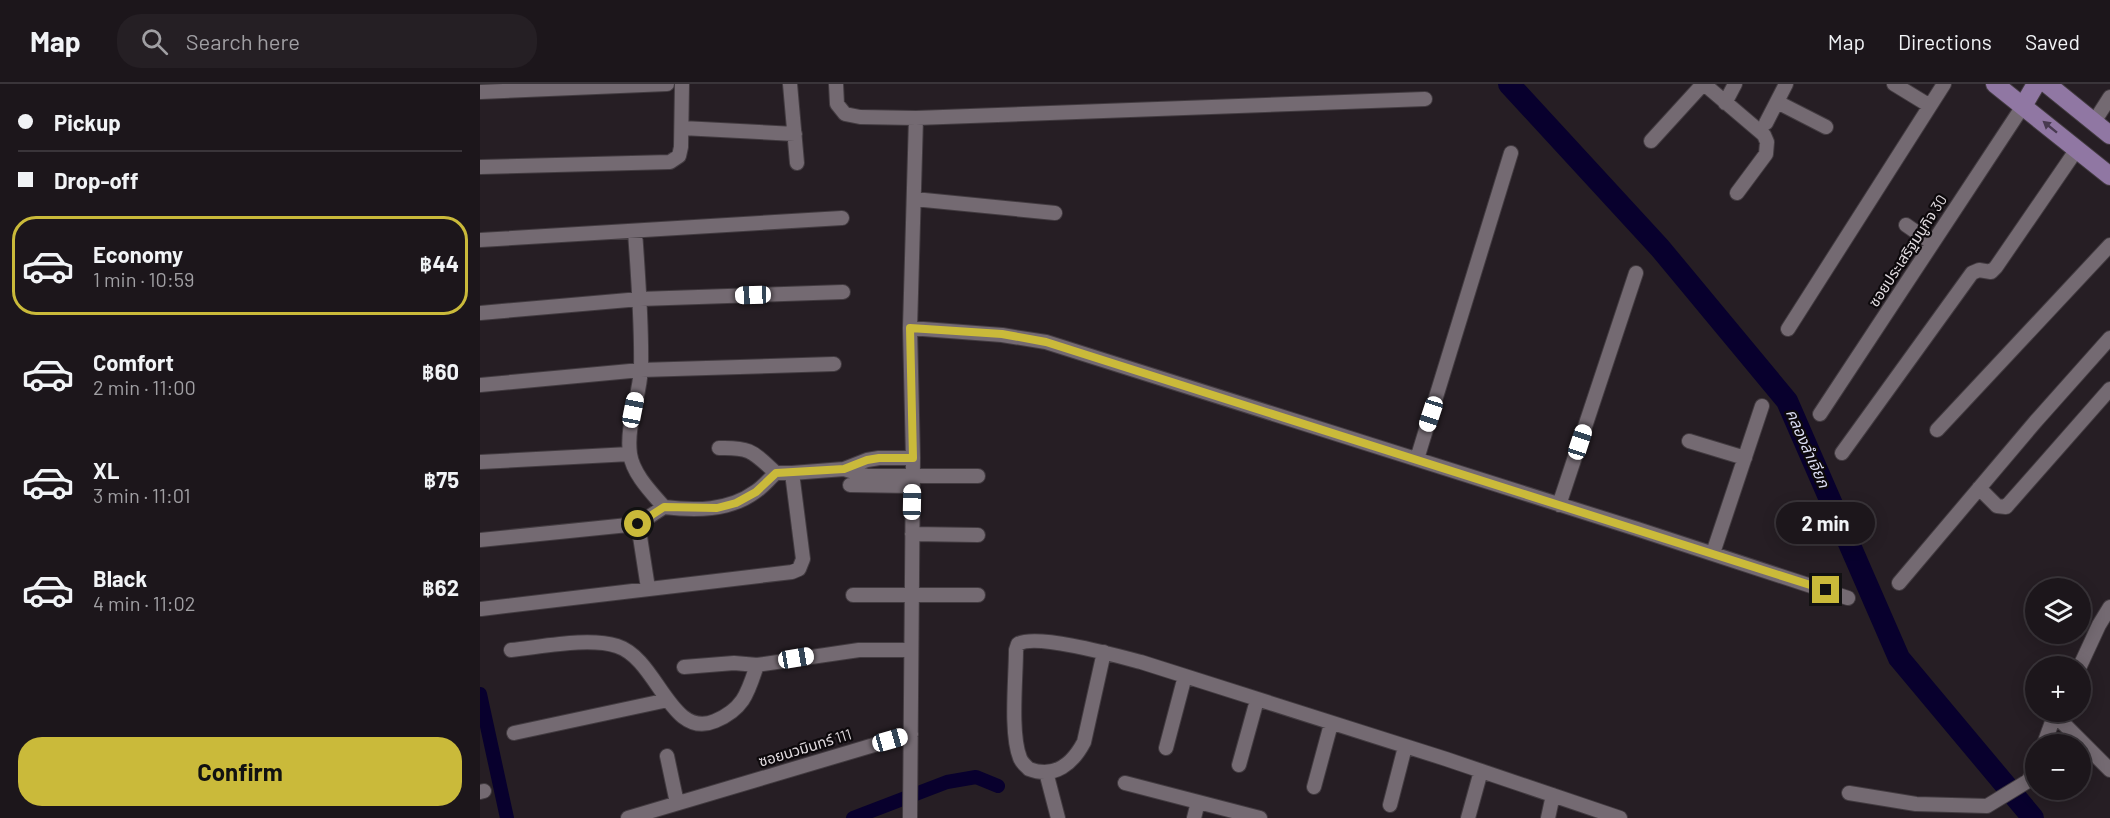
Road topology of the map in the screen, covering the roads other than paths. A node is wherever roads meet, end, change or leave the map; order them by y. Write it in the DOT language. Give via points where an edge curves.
graph roads {
  1 [pos="667,84"];
  2 [pos="682,84"];
  3 [pos="790,84"];
  4 [pos="836,84"];
  5 [pos="1704,84"];
  6 [pos="1735,84"];
  7 [pos="1786,84"];
  8 [pos="1895,84"];
  9 [pos="1944,84"];
  10 [pos="1995,84"];
  11 [pos="2036,84"];
  12 [pos="2047,84"];
  13 [pos="480,92"];
  14 [pos="2110,97"];
  15 [pos="1425,99"];
  16 [pos="1777,102"];
  17 [pos="1725,103"];
  18 [pos="2023,105"];
  19 [pos="1930,106"];
  20 [pos="916,118"];
  21 [pos="2094,122"];
  22 [pos="1766,123"];
  23 [pos="1826,127"];
  24 [pos="681,128"];
  25 [pos="795,134"];
  26 [pos="2110,135"];
  27 [pos="1651,141"];
  28 [pos="2077,149"];
  29 [pos="1511,153"];
  30 [pos="797,163"];
  31 [pos="480,167"];
  32 [pos="2110,176"];
  33 [pos="1737,193"];
  34 [pos="914,199"];
  35 [pos="1055,213"];
  36 [pos="842,218"];
  37 [pos="1906,225"];
  38 [pos="635,231"];
  39 [pos="480,240"];
  40 [pos="1932,243"];
  41 [pos="2110,245"];
  42 [pos="1636,273"];
  43 [pos="843,292"];
  44 [pos="640,299"];
  45 [pos="480,313"];
  46 [pos="910,328"];
  47 [pos="1788,329"];
  48 [pos="2110,338"];
  49 [pos="834,364"];
  50 [pos="641,370"];
  51 [pos="480,385"];
  52 [pos="2110,389"];
  53 [pos="1762,406"];
  54 [pos="1820,414"];
  55 [pos="1937,430"];
  56 [pos="1689,441"];
  57 [pos="719,448"];
  58 [pos="1842,453"];
  59 [pos="630,454"];
  60 [pos="913,458"];
  61 [pos="1745,458"];
  62 [pos="1417,459"];
  63 [pos="480,462"];
  64 [pos="844,469"];
  65 [pos="776,473"];
  66 [pos="792,473"];
  67 [pos="978,476"];
  68 [pos="912,481"];
  69 [pos="850,485"];
  70 [pos="1979,488"];
  71 [pos="1559,505"];
  72 [pos="664,507"];
  73 [pos="638,524"];
  74 [pos="912,534"];
  75 [pos="978,535"];
  76 [pos="480,540"];
  77 [pos="1713,553"];
  78 [pos="1899,583"];
  79 [pos="648,588"];
  80 [pos="853,595"];
  81 [pos="910,595"];
  82 [pos="978,595"];
  83 [pos="1848,598"];
  84 [pos="2110,607"];
  85 [pos="481,609"];
  86 [pos="511,650"];
  87 [pos="910,650"];
  88 [pos="1104,652"];
  89 [pos="2085,656"];
  90 [pos="757,665"];
  91 [pos="684,667"];
  92 [pos="1185,676"];
  93 [pos="668,700"];
  94 [pos="1257,700"];
  95 [pos="2064,722"];
  96 [pos="1331,724"];
  97 [pos="514,733"];
  98 [pos="911,734"];
  99 [pos="1405,747"];
  100 [pos="1166,748"];
  101 [pos="667,756"];
  102 [pos="1239,765"];
  103 [pos="2110,770"];
  104 [pos="1481,771"];
  105 [pos="1046,772"];
  106 [pos="2025,780"];
  107 [pos="1125,783"];
  108 [pos="1314,787"];
  109 [pos="1850,793"];
  110 [pos="1553,795"];
  111 [pos="1198,802"];
  112 [pos="677,803"];
  113 [pos="1390,805"];
  114 [pos="628,818"];
  115 [pos="910,818"];
  116 [pos="1058,818"];
  117 [pos="1194,818"];
  118 [pos="1260,818"];
  119 [pos="1468,818"];
  120 [pos="1548,818"];
  121 [pos="1620,818"];
  1 -- 13 [label="street"];
  2 -- 24 [label="street"];
  3 -- 25 [label="street"];
  4 -- 20 [label="street" via="837,104 845,114"];
  5 -- 17 [label="street"];
  5 -- 27 [label="street"];
  6 -- 17 [label="street"];
  7 -- 16 [label="street"];
  8 -- 19 [label="street"];
  9 -- 19 [label="street"];
  10 -- 18 [label="main road"];
  11 -- 18 [label="main road"];
  12 -- 21 [label="main road"];
  14 -- 21 [label="street"];
  15 -- 20 [label="street"];
  16 -- 22 [label="street"];
  16 -- 23 [label="street"];
  17 -- 33 [label="street" via="1764,135 1767,142 1766,154"];
  28 -- 18 [label="main road, one-way"];
  18 -- 40 [label="street, ซอยประเสริฐมนูกิจ 30"];
  19 -- 47 [label="street"];
  20 -- 34 [label="street"];
  21 -- 26 [label="main road"];
  24 -- 25 [label="street"];
  24 -- 31 [label="street" via="679,156 670,162"];
  25 -- 30 [label="street"];
  28 -- 32 [label="main road"];
  28 -- 58 [label="street" via="1996,267 1991,272 1972,273"];
  29 -- 62 [label="street"];
  34 -- 35 [label="street"];
  34 -- 46 [label="street"];
  36 -- 38 [label="street"];
  37 -- 40 [label="street"];
  38 -- 39 [label="street"];
  38 -- 44 [label="street"];
  40 -- 54 [label="street, ซอยประเสริฐมนูกิจ 30"];
  41 -- 55 [label="street"];
  42 -- 71 [label="street"];
  43 -- 44 [label="street"];
  44 -- 45 [label="street"];
  44 -- 50 [label="street"];
  46 -- 60 [label="street"];
  46 -- 62 [label="street" via="1002,334 1046,342"];
  48 -- 70 [label="street"];
  49 -- 50 [label="street"];
  50 -- 51 [label="street"];
  50 -- 59 [label="street" via="630,427"];
  52 -- 70 [label="street" via="2006,507 1997,506"];
  53 -- 61 [label="street"];
  56 -- 61 [label="street"];
  57 -- 65 [label="street" via="754,452"];
  59 -- 63 [label="street"];
  59 -- 72 [label="street" via="641,478"];
  60 -- 64 [label="street" via="867,460"];
  60 -- 68 [label="street"];
  61 -- 77 [label="street"];
  62 -- 71 [label="street"];
  64 -- 66 [label="street"];
  64 -- 68 [label="street"];
  65 -- 66 [label="street"];
  65 -- 72 [label="street" via="756,492 736,503 717,508"];
  66 -- 79 [label="street" via="803,559 799,568 792,572"];
  67 -- 68 [label="street"];
  68 -- 69 [label="street"];
  68 -- 74 [label="street"];
  70 -- 78 [label="street"];
  71 -- 77 [label="street"];
  72 -- 73 [label="street"];
  73 -- 76 [label="street"];
  73 -- 79 [label="street"];
  74 -- 75 [label="street"];
  74 -- 81 [label="street"];
  77 -- 83 [label="street"];
  79 -- 85 [label="street"];
  80 -- 81 [label="street"];
  81 -- 82 [label="street"];
  81 -- 87 [label="street"];
  84 -- 89 [label="street"];
  86 -- 93 [label="street" via="575,644 618,646 633,653"];
  87 -- 90 [label="street" via="837,652"];
  87 -- 98 [label="street"];
  88 -- 92 [label="street"];
  88 -- 105 [label="street" via="1084,742 1071,762"];
  88 -- 105 [label="street" via="1037,640 1018,644 1018,749 1029,769"];
  90 -- 91 [label="street"];
  90 -- 93 [label="street" via="746,697 726,717 696,724 676,712"];
  92 -- 94 [label="street"];
  92 -- 100 [label="street"];
  93 -- 97 [label="street"];
  94 -- 96 [label="street"];
  94 -- 102 [label="street"];
  95 -- 103 [label="street"];
  96 -- 99 [label="street"];
  96 -- 108 [label="street"];
  98 -- 112 [label="street, ซอยนวมินทร์ 111"];
  98 -- 115 [label="street"];
  99 -- 104 [label="street"];
  99 -- 113 [label="street"];
  101 -- 112 [label="street"];
  104 -- 110 [label="street"];
  104 -- 119 [label="street"];
  105 -- 116 [label="street"];
  106 -- 109 [label="street" via="1987,806 1916,804"];
  107 -- 111 [label="street"];
  110 -- 120 [label="street"];
  110 -- 121 [label="street"];
  111 -- 117 [label="street"];
  111 -- 118 [label="street"];
  112 -- 114 [label="street, ซอยนวมินทร์ 111"];
}
